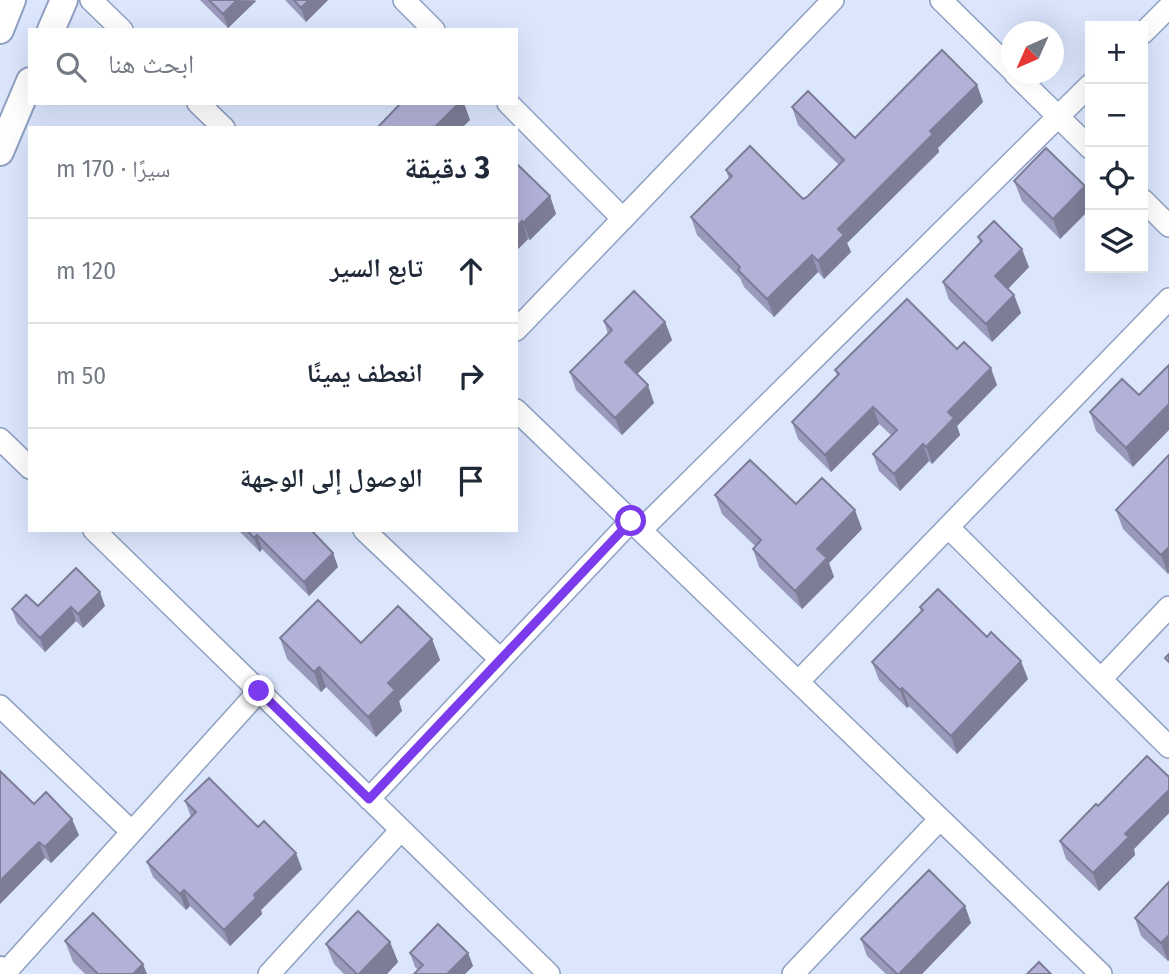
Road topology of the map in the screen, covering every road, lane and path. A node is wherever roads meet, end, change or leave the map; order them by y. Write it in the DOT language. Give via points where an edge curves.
graph roads {
  1 [pos="12,0"];
  2 [pos="64,0"];
  3 [pos="91,0"];
  4 [pos="404,0"];
  5 [pos="833,0"];
  6 [pos="941,0"];
  7 [pos="1169,7"];
  8 [pos="52,28"];
  9 [pos="120,28"];
  10 [pos="432,28"];
  11 [pos="1148,28"];
  12 [pos="0,30"];
  13 [pos="1001,59"];
  14 [pos="1025,84"];
  15 [pos="28,86"];
  16 [pos="1085,90"];
  17 [pos="200,105"];
  18 [pos="510,105"];
  19 [pos="1058,116"];
  20 [pos="221,126"];
  21 [pos="1089,147"];
  22 [pos="0,152"];
  23 [pos="1148,205"];
  24 [pos="623,219"];
  25 [pos="1169,226"];
  26 [pos="1169,299"];
  27 [pos="518,328"];
  28 [pos="518,412"];
  29 [pos="0,439"];
  30 [pos="28,466"];
  31 [pos="636,525"];
  32 [pos="948,527"];
  33 [pos="96,532"];
  34 [pos="366,532"];
  35 [pos="1169,607"];
  36 [pos="500,659"];
  37 [pos="1101,679"];
  38 [pos="798,682"];
  39 [pos="259,691"];
  40 [pos="0,706"];
  41 [pos="1169,747"];
  42 [pos="369,799"];
  43 [pos="940,819"];
  44 [pos="401,830"];
  45 [pos="132,832"];
  46 [pos="0,970"];
  47 [pos="799,972"];
  48 [pos="271,973"];
  49 [pos="4,974"];
  50 [pos="549,974"];
  51 [pos="1101,974"];
  1 -- 12 [label="street"];
  2 -- 8 [label="street"];
  3 -- 9 [label="street"];
  4 -- 10 [label="street"];
  5 -- 24 [label="street"];
  6 -- 13 [label="street"];
  7 -- 11 [label="street"];
  14 -- 19 [label="street"];
  15 -- 22 [label="street"];
  16 -- 19 [label="street"];
  17 -- 20 [label="street"];
  18 -- 24 [label="street"];
  19 -- 21 [label="street"];
  19 -- 31 [label="street"];
  23 -- 25 [label="street"];
  24 -- 27 [label="street"];
  26 -- 32 [label="street"];
  28 -- 31 [label="street"];
  29 -- 30 [label="street"];
  31 -- 36 [label="street"];
  31 -- 38 [label="street"];
  32 -- 37 [label="street"];
  32 -- 38 [label="street"];
  33 -- 39 [label="street"];
  34 -- 36 [label="street"];
  35 -- 37 [label="street"];
  36 -- 42 [label="street"];
  37 -- 41 [label="street"];
  38 -- 43 [label="street"];
  39 -- 42 [label="street"];
  39 -- 45 [label="street"];
  40 -- 45 [label="street"];
  42 -- 44 [label="street"];
  43 -- 47 [label="street"];
  43 -- 51 [label="street"];
  44 -- 48 [label="street"];
  44 -- 50 [label="street"];
  45 -- 49 [label="street"];
  46 -- 49 [label="street"];
}
